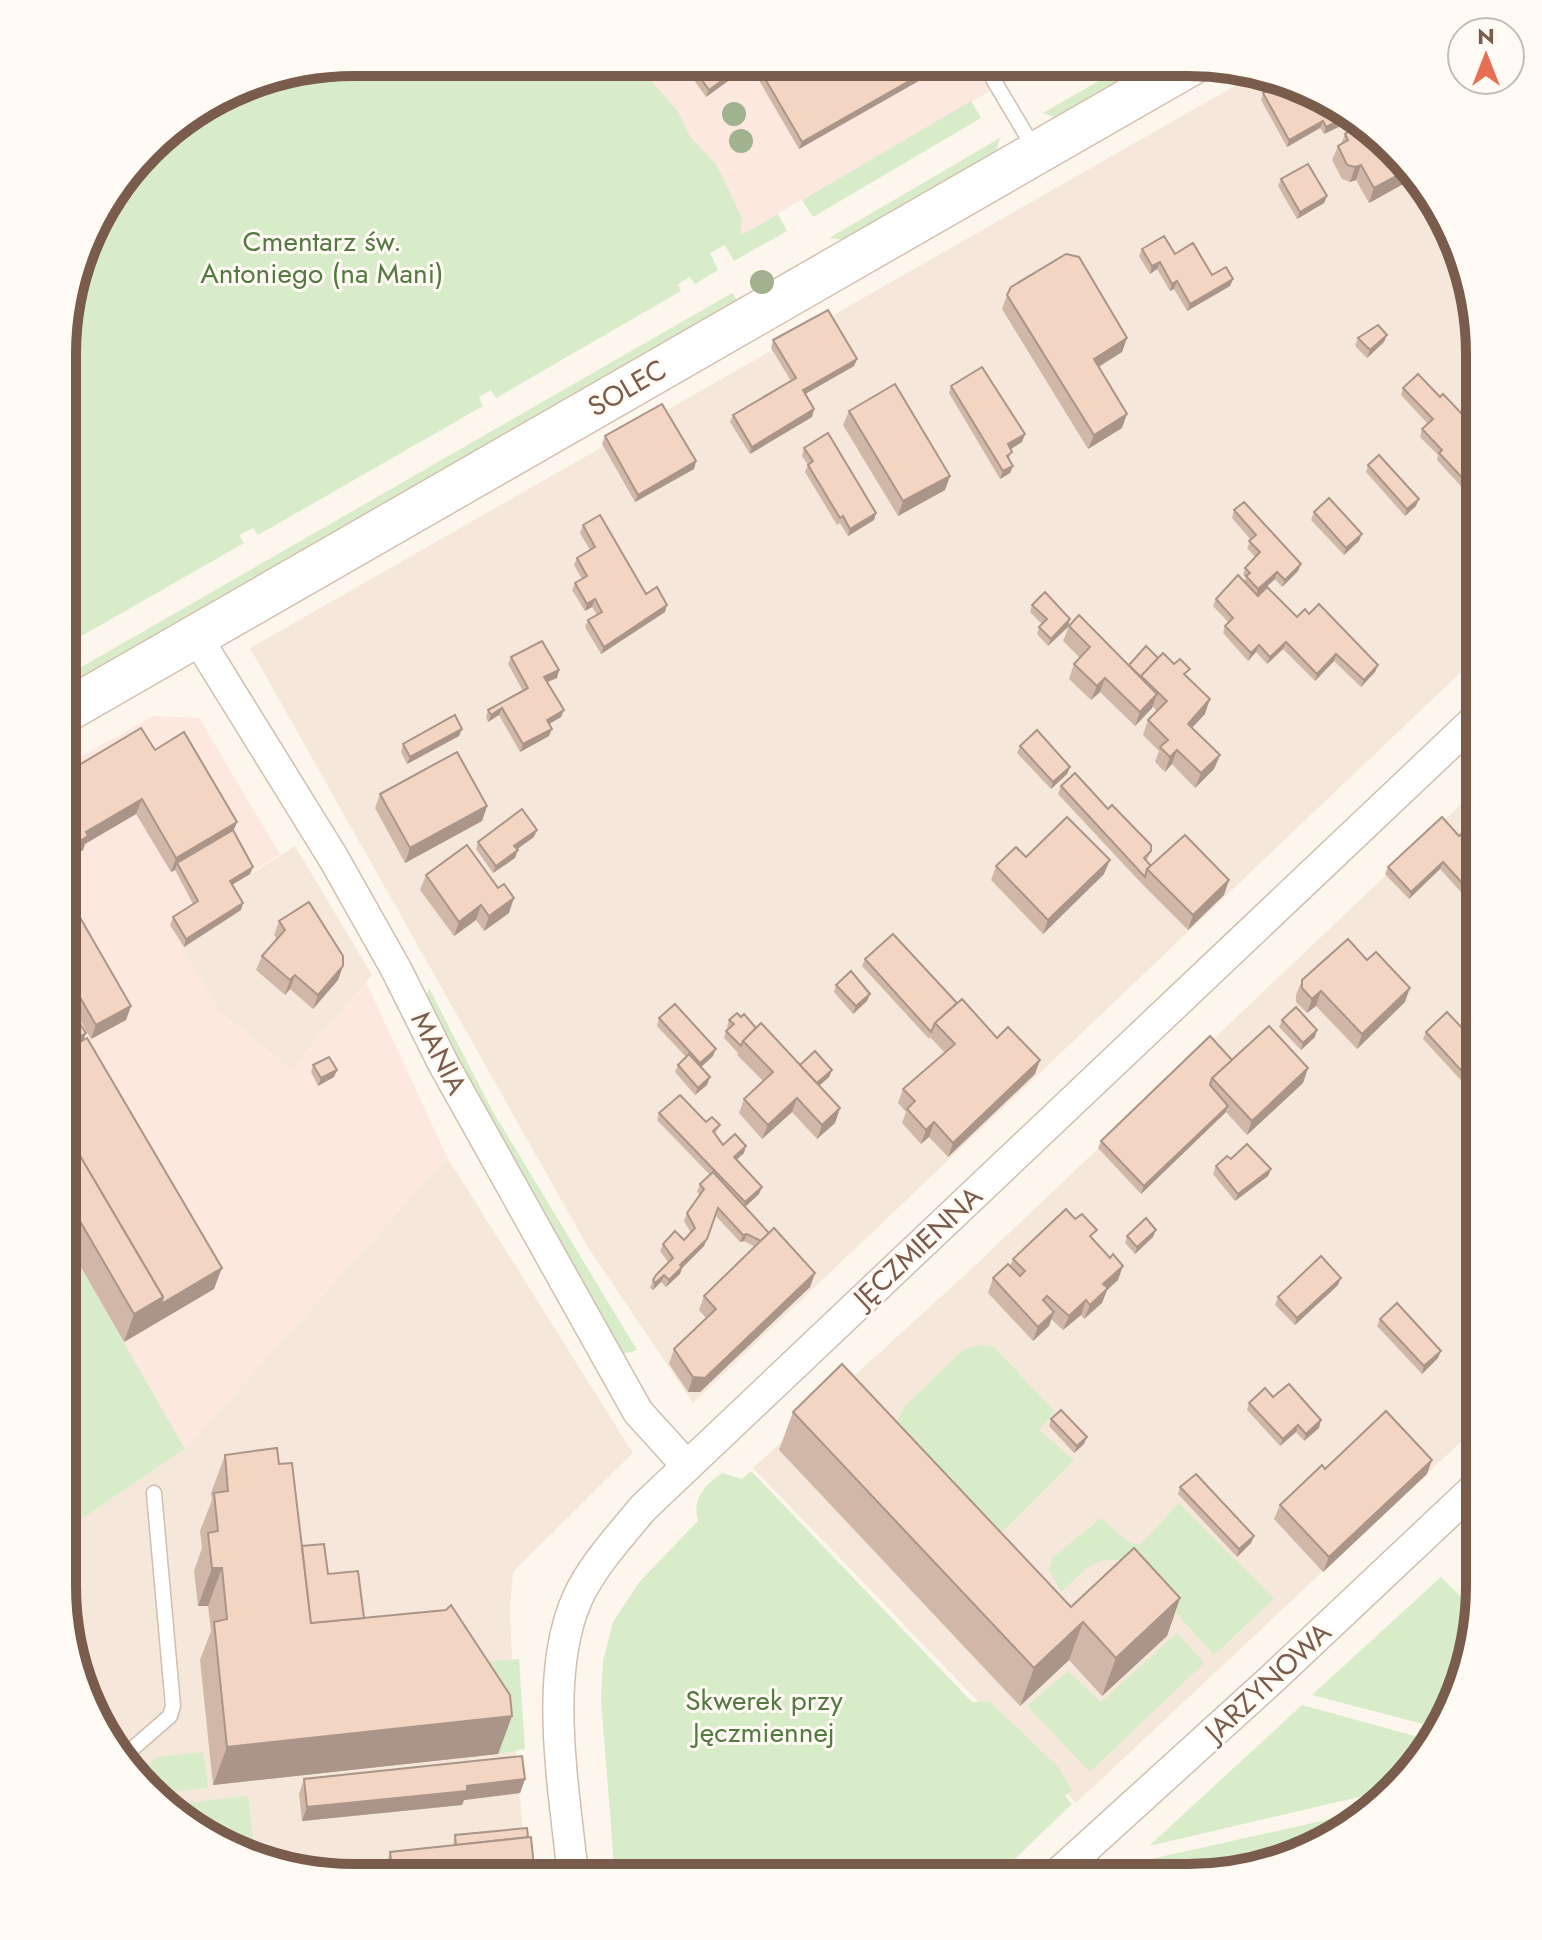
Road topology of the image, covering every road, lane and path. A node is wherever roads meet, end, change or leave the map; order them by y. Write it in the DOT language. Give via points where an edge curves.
graph roads {
  1 [pos="991,76"];
  2 [pos="1170,76"];
  3 [pos="1037,152"];
  4 [pos="196,636"];
  5 [pos="76,705"];
  6 [pos="1466,729"];
  7 [pos="687,1466"];
  8 [pos="154,1493"];
  9 [pos="1465,1497"];
  10 [pos="130,1751"];
  11 [pos="572,1863"];
  12 [pos="1069,1863"];
  1 -- 3 [label="lane"];
  2 -- 3 [label="main road, SOLEC"];
  3 -- 4 [label="main road, SOLEC"];
  4 -- 5 [label="main road, SOLEC"];
  4 -- 7 [label="street, MANIA" via="334,859 638,1412"];
  6 -- 7 [label="street, JĘCZMIENNA"];
  7 -- 11 [label="street, JĘCZMIENNA" via="643,1508 601,1561 565,1628 560,1747"];
  8 -- 10 [label="lane" via="173,1706 170,1716"];
  9 -- 12 [label="street, JARZYNOWA"];
}
